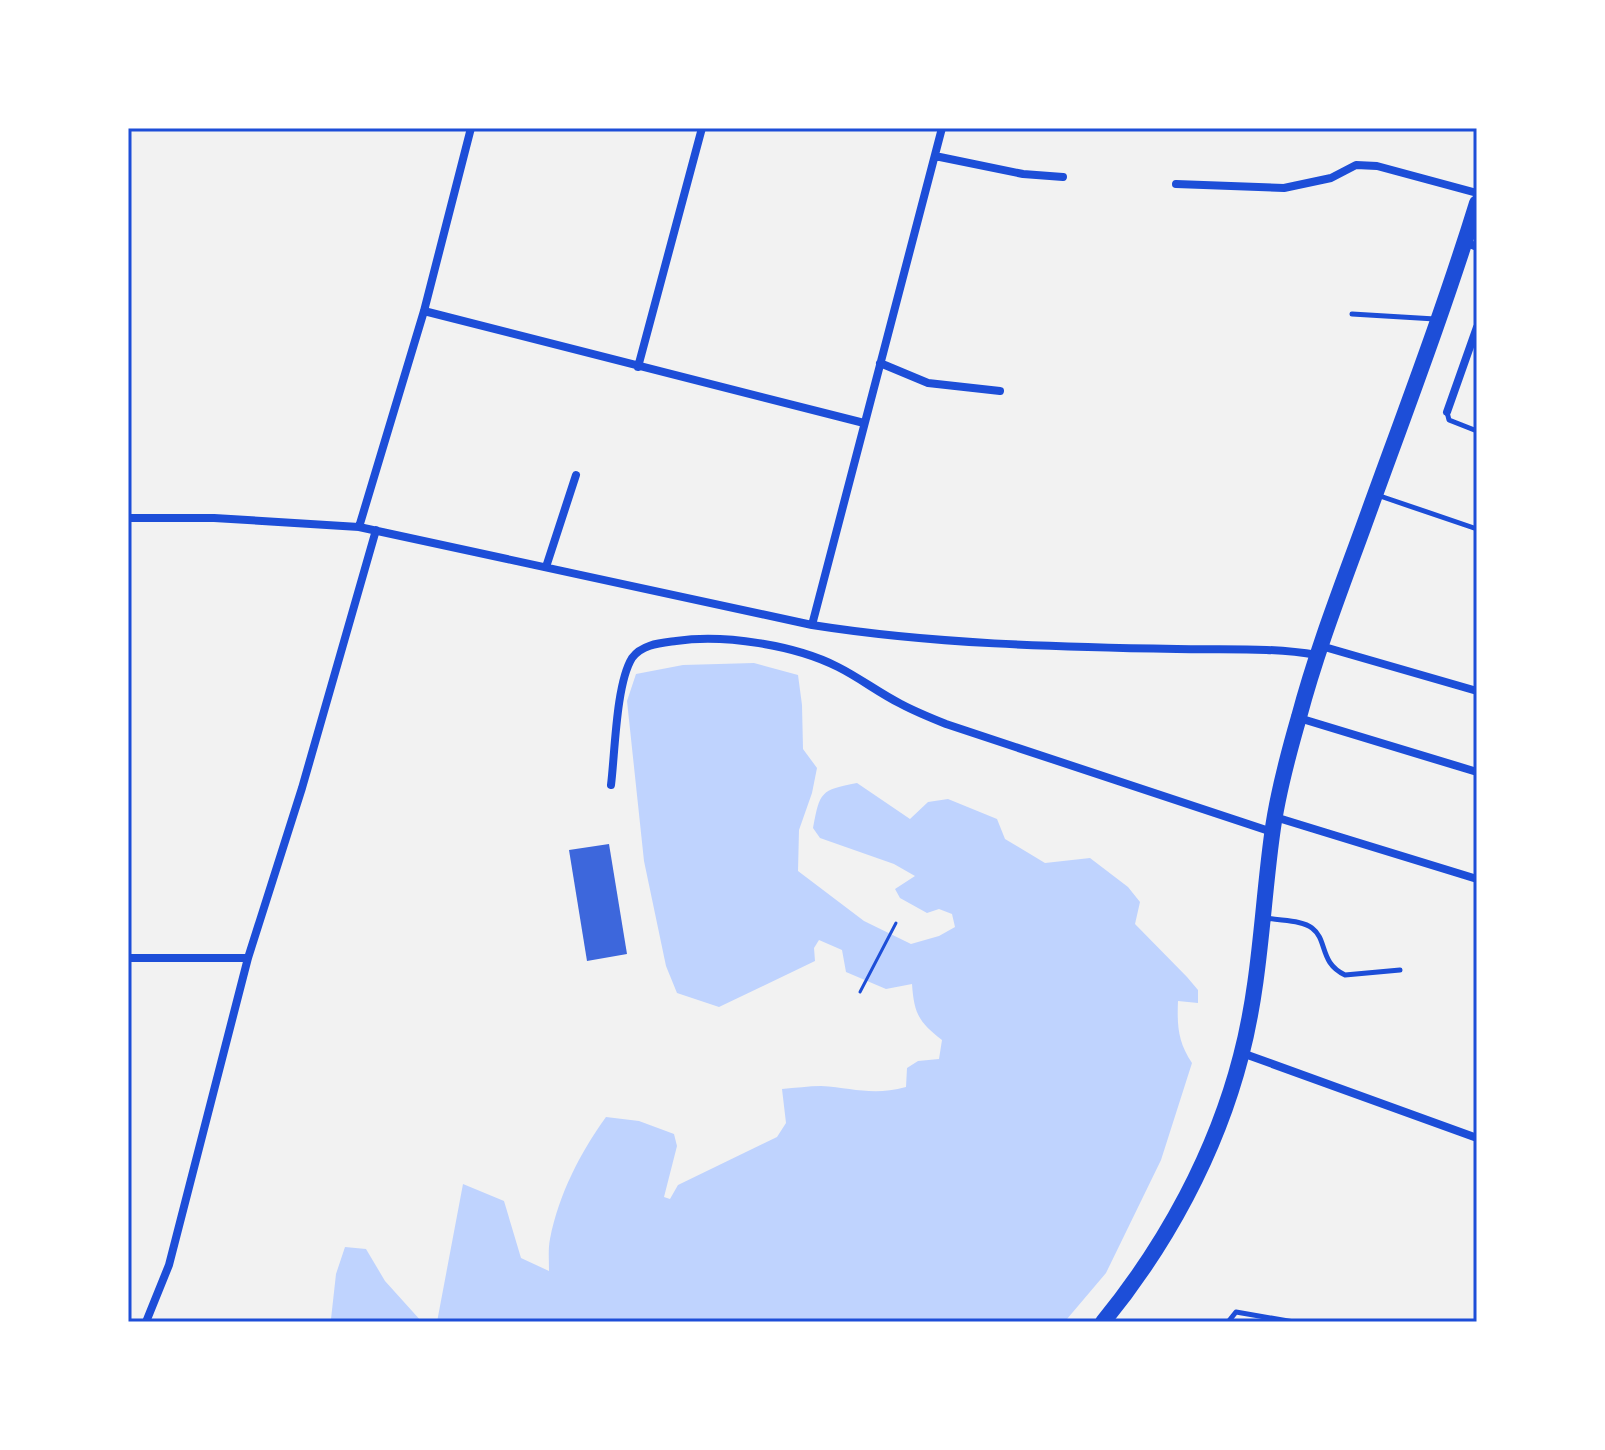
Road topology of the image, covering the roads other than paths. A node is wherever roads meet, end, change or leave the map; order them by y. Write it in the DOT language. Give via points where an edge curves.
graph roads {
  1 [pos="471,128"];
  2 [pos="702,128"];
  3 [pos="942,128"];
  4 [pos="942,158"];
  5 [pos="1063,177"];
  6 [pos="1176,184"];
  7 [pos="1477,193"];
  8 [pos="1477,203"];
  9 [pos="1471,244"];
  10 [pos="424,311"];
  11 [pos="1352,314"];
  12 [pos="1438,319"];
  13 [pos="1477,327"];
  14 [pos="638,367"];
  15 [pos="887,367"];
  16 [pos="1000,391"];
  17 [pos="1447,412"];
  18 [pos="864,423"];
  19 [pos="1477,431"];
  20 [pos="576,475"];
  21 [pos="1375,494"];
  22 [pos="128,518"];
  23 [pos="359,527"];
  24 [pos="1477,529"];
  25 [pos="376,530"];
  26 [pos="546,567"];
  27 [pos="812,625"];
  28 [pos="1319,650"];
  29 [pos="1477,691"];
  30 [pos="1298,718"];
  31 [pos="1477,772"];
  32 [pos="611,785"];
  33 [pos="1273,825"];
  34 [pos="1477,879"];
  35 [pos="1262,917"];
  36 [pos="128,958"];
  37 [pos="248,958"];
  38 [pos="1400,970"];
  39 [pos="1242,1053"];
  40 [pos="1477,1138"];
  41 [pos="146,1322"];
  42 [pos="1103,1322"];
  43 [pos="1228,1322"];
  44 [pos="1294,1322"];
  1 -- 10 [label="street"];
  2 -- 14 [label="street"];
  3 -- 4 [label="street"];
  4 -- 5 [label="street"];
  4 -- 15 [label="street"];
  6 -- 7 [label="street" via="1284,188 1331,178 1356,165"];
  8 -- 9 [label="main road"];
  9 -- 12 [label="main road"];
  10 -- 14 [label="street"];
  10 -- 23 [label="street"];
  11 -- 12 [label="lane"];
  12 -- 21 [label="main road"];
  13 -- 17 [label="street"];
  14 -- 18 [label="street"];
  15 -- 16 [label="street" via="928,383"];
  15 -- 18 [label="street"];
  17 -- 19 [label="lane" via="1449,420"];
  18 -- 27 [label="street"];
  20 -- 26 [label="street"];
  21 -- 24 [label="lane"];
  21 -- 28 [label="main road"];
  22 -- 23 [label="street"];
  23 -- 25 [label="street"];
  25 -- 26 [label="street"];
  25 -- 37 [label="street"];
  26 -- 27 [label="street"];
  27 -- 28 [label="street" via="967,641"];
  28 -- 29 [label="street"];
  28 -- 30 [label="main road"];
  30 -- 31 [label="street"];
  30 -- 33 [label="main road"];
  32 -- 33 [label="street" via="623,681 633,656 649,645 729,641 805,654 946,724"];
  33 -- 34 [label="street"];
  33 -- 35 [label="main road"];
  35 -- 38 [label="lane" via="1315,930 1325,957 1345,975"];
  35 -- 39 [label="main road"];
  36 -- 37 [label="street"];
  37 -- 41 [label="street" via="169,1265"];
  39 -- 40 [label="street"];
  39 -- 42 [label="main road" via="1192,1185 1135,1283"];
  43 -- 44 [label="lane" via="1236,1312"];
}
